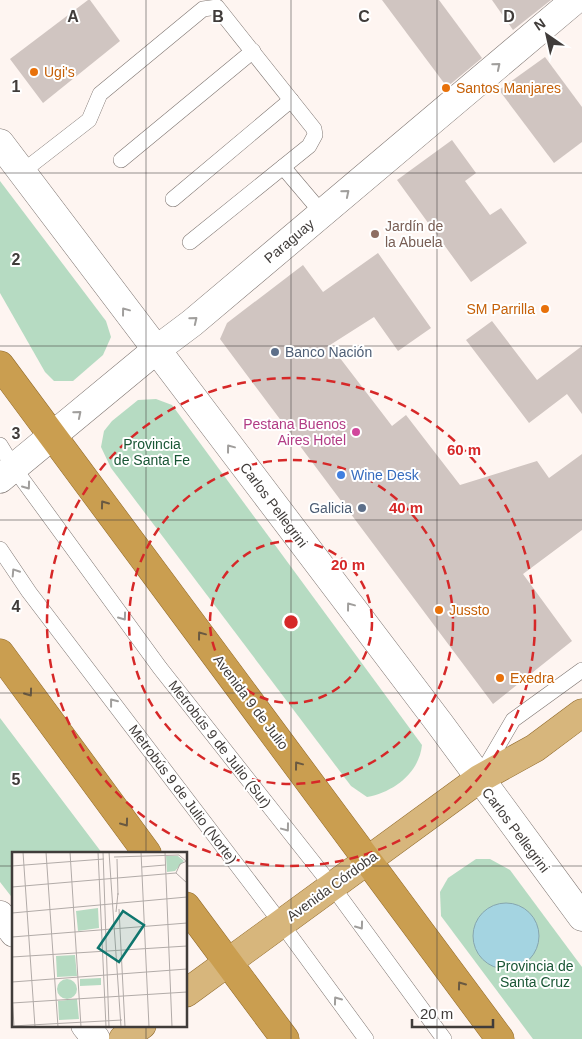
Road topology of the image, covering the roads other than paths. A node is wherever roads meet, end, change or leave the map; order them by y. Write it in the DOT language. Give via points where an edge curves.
graph roads {
  1 [pos="575,0"];
  2 [pos="253,52"];
  3 [pos="291,100"];
  4 [pos="0,143"];
  5 [pos="121,160"];
  6 [pos="283,166"];
  7 [pos="22,172"];
  8 [pos="173,199"];
  9 [pos="322,213"];
  10 [pos="190,242"];
  11 [pos="156,350"];
  12 [pos="0,365"];
  13 [pos="53,435"];
  14 [pos="5,464"];
  15 [pos="0,549"];
  16 [pos="0,653"];
  17 [pos="582,670"];
  18 [pos="582,713"];
  19 [pos="478,778"];
  20 [pos="146,852"];
  21 [pos="369,860"];
  22 [pos="332,886"];
  23 [pos="188,909"];
  24 [pos="0,915"];
  25 [pos="582,917"];
  26 [pos="281,923"];
  27 [pos="12,930"];
  28 [pos="228,962"];
  29 [pos="188,992"];
  30 [pos="87,1026"];
  31 [pos="141,1026"];
  32 [pos="96,1039"];
  33 [pos="123,1039"];
  34 [pos="286,1039"];
  35 [pos="366,1039"];
  36 [pos="444,1039"];
  37 [pos="500,1039"];
  9 -- 1 [label="street, Paraguay, one-way"];
  2 -- 3 [label="lane"];
  2 -- 5 [label="lane"];
  2 -- 7 [label="lane" via="217,7 203,9 100,94 89,120"];
  3 -- 6 [label="lane" via="314,128 315,135 309,146"];
  3 -- 8 [label="lane"];
  4 -- 7 [label="street, Carlos Pellegrini"];
  6 -- 9 [label="lane"];
  6 -- 10 [label="lane"];
  11 -- 7 [label="street, Carlos Pellegrini, one-way"];
  11 -- 9 [label="street, Paraguay, one-way"];
  13 -- 11 [label="street, Paraguay, one-way"];
  19 -- 11 [label="street, Carlos Pellegrini, one-way"];
  12 -- 13 [label="highway, Avenida 9 de Julio"];
  13 -- 14 [label="street, Paraguay"];
  21 -- 13 [label="highway, Avenida 9 de Julio, one-way"];
  14 -- 22 [label="lane, Metrobús 9 de Julio (Sur), one-way"];
  26 -- 15 [label="lane, Metrobús 9 de Julio (Norte), one-way" via="29,592"];
  16 -- 20 [label="highway, one-way"];
  17 -- 19 [label="lane, Avenida Córdoba" via="513,720"];
  18 -- 19 [label="main road, Avenida Córdoba" via="535,748"];
  19 -- 21 [label="main road, Avenida Córdoba"];
  19 -- 25 [label="street, Carlos Pellegrini"];
  21 -- 22 [label="main road, Avenida Córdoba"];
  37 -- 21 [label="highway, Avenida 9 de Julio, one-way"];
  22 -- 26 [label="main road, Avenida Córdoba"];
  22 -- 36 [label="lane, Metrobús 9 de Julio (Sur), one-way"];
  23 -- 28 [label="highway"];
  24 -- 27 [label="street"];
  26 -- 28 [label="main road, Avenida Córdoba"];
  35 -- 26 [label="lane, Metrobús 9 de Julio (Norte), one-way"];
  28 -- 29 [label="main road, Avenida Córdoba"];
  28 -- 34 [label="highway"];
  30 -- 32 [label="street"];
  31 -- 33 [label="main road"];
}
